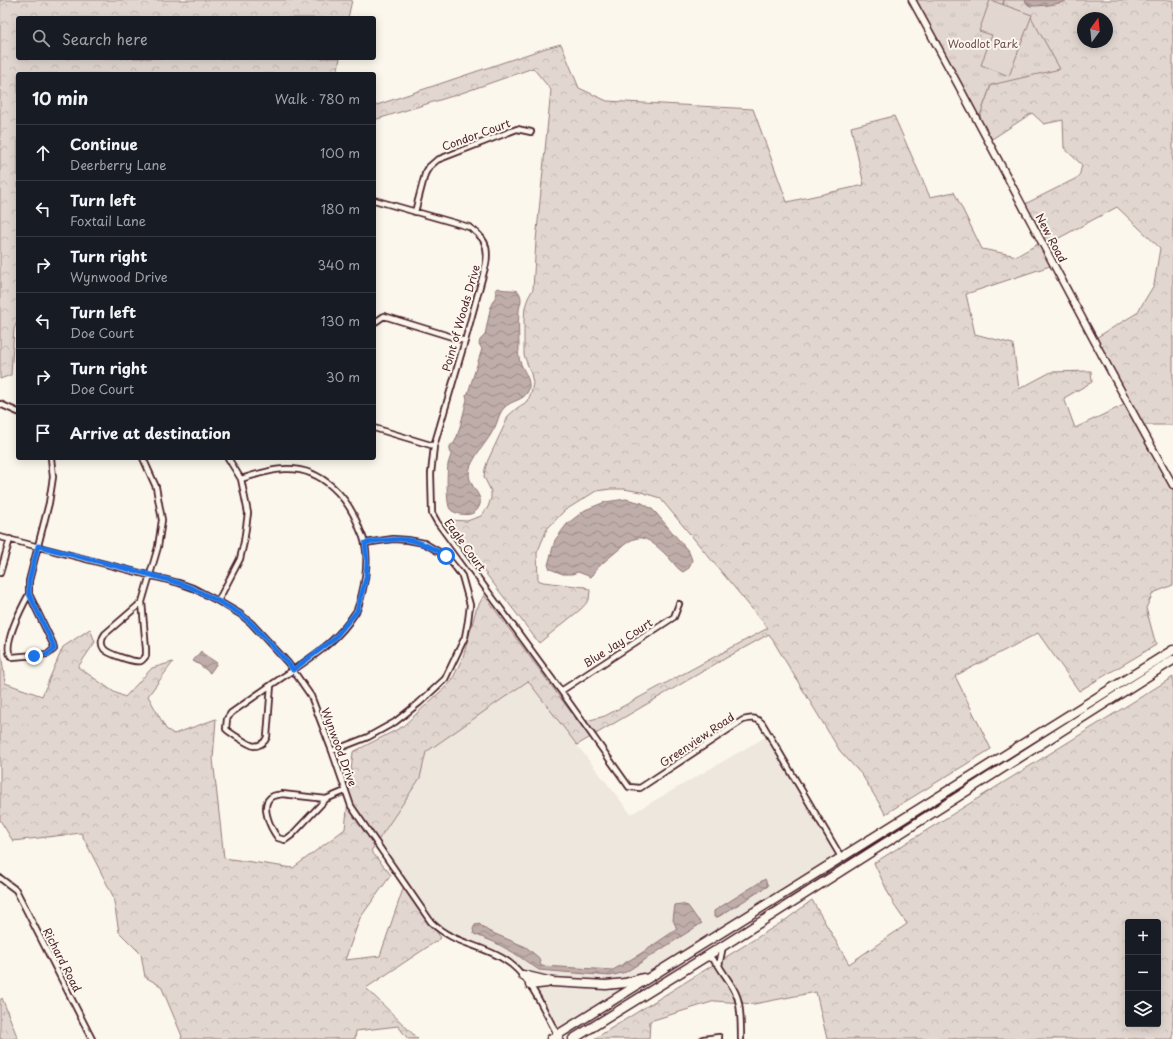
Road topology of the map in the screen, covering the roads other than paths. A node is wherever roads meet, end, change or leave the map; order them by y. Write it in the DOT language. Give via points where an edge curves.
graph roads {
  1 [pos="912,0"];
  2 [pos="531,132"];
  3 [pos="376,201"];
  4 [pos="415,212"];
  5 [pos="376,322"];
  6 [pos="465,341"];
  7 [pos="0,404"];
  8 [pos="16,411"];
  9 [pos="376,429"];
  10 [pos="434,446"];
  11 [pos="51,460"];
  12 [pos="144,460"];
  13 [pos="229,460"];
  14 [pos="241,479"];
  15 [pos="1173,485"];
  16 [pos="0,537"];
  17 [pos="10,539"];
  18 [pos="365,543"];
  19 [pos="38,546"];
  20 [pos="0,573"];
  21 [pos="151,575"];
  22 [pos="29,594"];
  23 [pos="218,601"];
  24 [pos="142,602"];
  25 [pos="679,604"];
  26 [pos="1173,650"];
  27 [pos="1173,662"];
  28 [pos="293,670"];
  29 [pos="271,685"];
  30 [pos="561,691"];
  31 [pos="332,752"];
  32 [pos="345,791"];
  33 [pos="326,800"];
  34 [pos="841,857"];
  35 [pos="0,878"];
  36 [pos="723,946"];
  37 [pos="706,957"];
  38 [pos="719,966"];
  39 [pos="523,976"];
  40 [pos="651,976"];
  41 [pos="552,982"];
  42 [pos="530,985"];
  43 [pos="556,1038"];
  44 [pos="92,1039"];
  45 [pos="573,1039"];
  46 [pos="703,1039"];
  47 [pos="719,1039"];
  48 [pos="741,1039"];
  1 -- 15 [label="street, New Road"];
  2 -- 4 [label="street, Condor Court" via="517,129 437,160 425,174"];
  3 -- 4 [label="street, Point of Woods Drive"];
  4 -- 6 [label="street, Point of Woods Drive" via="469,227 483,239 488,255"];
  5 -- 6 [label="street" via="384,316"];
  6 -- 10 [label="street, Point of Woods Drive"];
  7 -- 8 [label="street"];
  9 -- 10 [label="street"];
  10 -- 30 [label="street, Eagle Court" via="431,474 434,517"];
  11 -- 19 [label="street" via="49,503"];
  12 -- 21 [label="street" via="156,487 162,520"];
  13 -- 14 [label="street"];
  14 -- 18 [label="street" via="286,469 302,470 322,478 339,492 356,516"];
  14 -- 23 [label="street" via="248,513 244,542 240,559"];
  16 -- 17 [label="street, Wynwood Drive"];
  17 -- 19 [label="street, Wynwood Drive"];
  17 -- 20 [label="street"];
  18 -- 28 [label="street" via="366,578 357,611 334,639"];
  18 -- 31 [label="street" via="393,539 408,540 424,543 446,556 462,576 470,605 468,621 459,651 440,684 395,722"];
  19 -- 21 [label="street, Wynwood Drive"];
  19 -- 22 [label="street" via="29,581"];
  21 -- 23 [label="street, Wynwood Drive" via="192,588"];
  21 -- 24 [label="street"];
  22 -- 22 [label="street" via="10,634 8,650 12,657 48,654 54,649"];
  23 -- 28 [label="street, Wynwood Drive" via="251,623"];
  24 -- 24 [label="street" via="102,638 104,648 135,662 146,656"];
  25 -- 30 [label="street, Blue Jay Court" via="674,617"];
  26 -- 34 [label="highway"];
  27 -- 36 [label="highway"];
  28 -- 29 [label="street"];
  28 -- 31 [label="street, Wynwood Drive" via="311,696"];
  29 -- 29 [label="street" via="231,713 227,719 226,729 253,746 266,741"];
  30 -- 34 [label="street, Greenview Road" via="629,787 634,788 640,788 743,720 759,720"];
  31 -- 32 [label="street, Wynwood Drive"];
  32 -- 33 [label="street"];
  32 -- 39 [label="street, Wynwood Drive" via="351,806 431,922 454,938 501,957"];
  33 -- 33 [label="street" via="282,794 273,796 267,800 265,807 272,830 278,838 285,840"];
  34 -- 40 [label="highway"];
  35 -- 44 [label="street, Richard Road" via="16,890"];
  36 -- 37 [label="highway"];
  36 -- 38 [label="street"];
  37 -- 38 [label="street"];
  37 -- 45 [label="highway"];
  38 -- 48 [label="street" via="738,998"];
  39 -- 41 [label="highway"];
  39 -- 42 [label="street, Wynwood Drive"];
  40 -- 41 [label="highway" via="606,985"];
  40 -- 43 [label="highway"];
  41 -- 42 [label="highway"];
  42 -- 43 [label="street, Wynwood Drive"];
  46 -- 47 [label="street"];
}
